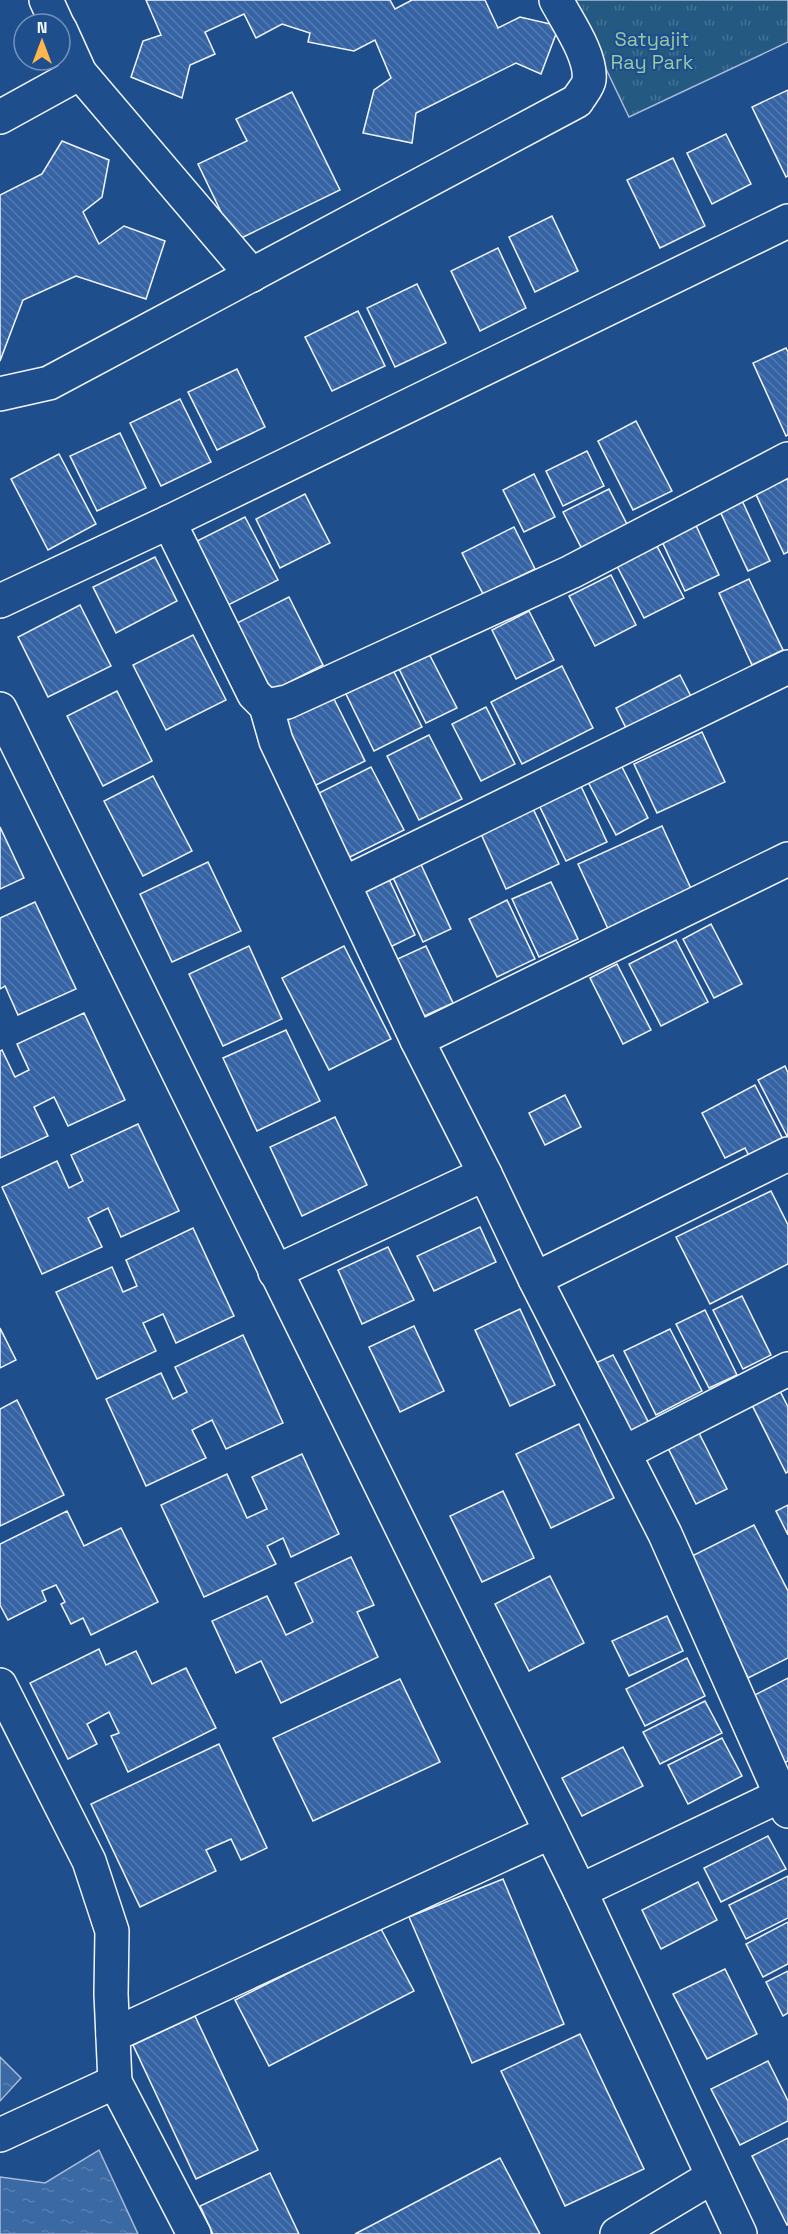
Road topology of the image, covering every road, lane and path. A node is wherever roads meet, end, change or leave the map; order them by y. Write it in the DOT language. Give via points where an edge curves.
graph roads {
  1 [pos="556,0"];
  2 [pos="72,55"];
  3 [pos="80,73"];
  4 [pos="0,117"];
  5 [pos="788,221"];
  6 [pos="252,275"];
  7 [pos="0,394"];
  8 [pos="788,459"];
  9 [pos="169,522"];
  10 [pos="0,601"];
  11 [pos="788,667"];
  12 [pos="266,706"];
  13 [pos="0,709"];
  14 [pos="788,859"];
  15 [pos="345,883"];
  16 [pos="417,1040"];
  17 [pos="788,1154"];
  18 [pos="485,1174"];
  19 [pos="275,1272"];
  20 [pos="535,1279"];
  21 [pos="788,1369"];
  22 [pos="624,1453"];
  23 [pos="0,1685"];
  24 [pos="786,1800"];
  25 [pos="551,1832"];
  26 [pos="580,1891"];
  27 [pos="113,2035"];
  28 [pos="115,2082"];
  29 [pos="0,2135"];
  30 [pos="712,2177"];
  31 [pos="194,2234"];
  32 [pos="617,2234"];
  33 [pos="740,2234"];
  1 -- 6 [label="street" via="589,68 589,82 577,101"];
  2 -- 3 [label="street"];
  3 -- 4 [label="street"];
  3 -- 6 [label="street"];
  5 -- 9 [label="street"];
  6 -- 7 [label="street" via="49,383"];
  8 -- 12 [label="street" via="571,572 287,702"];
  9 -- 10 [label="street"];
  9 -- 12 [label="street" via="254,694"];
  11 -- 15 [label="street"];
  12 -- 15 [label="street" via="276,741"];
  13 -- 19 [label="street"];
  14 -- 16 [label="street"];
  15 -- 16 [label="street"];
  16 -- 18 [label="street"];
  17 -- 20 [label="street"];
  18 -- 19 [label="street"];
  18 -- 20 [label="street"];
  19 -- 25 [label="street"];
  20 -- 22 [label="street"];
  21 -- 22 [label="street"];
  22 -- 24 [label="street"];
  23 -- 27 [label="street" via="88,1861 111,1930"];
  24 -- 26 [label="street"];
  25 -- 26 [label="street"];
  25 -- 27 [label="street"];
  26 -- 30 [label="street"];
  27 -- 28 [label="street"];
  28 -- 29 [label="street"];
  28 -- 31 [label="street"];
  30 -- 32 [label="street"];
  30 -- 33 [label="street"];
}
